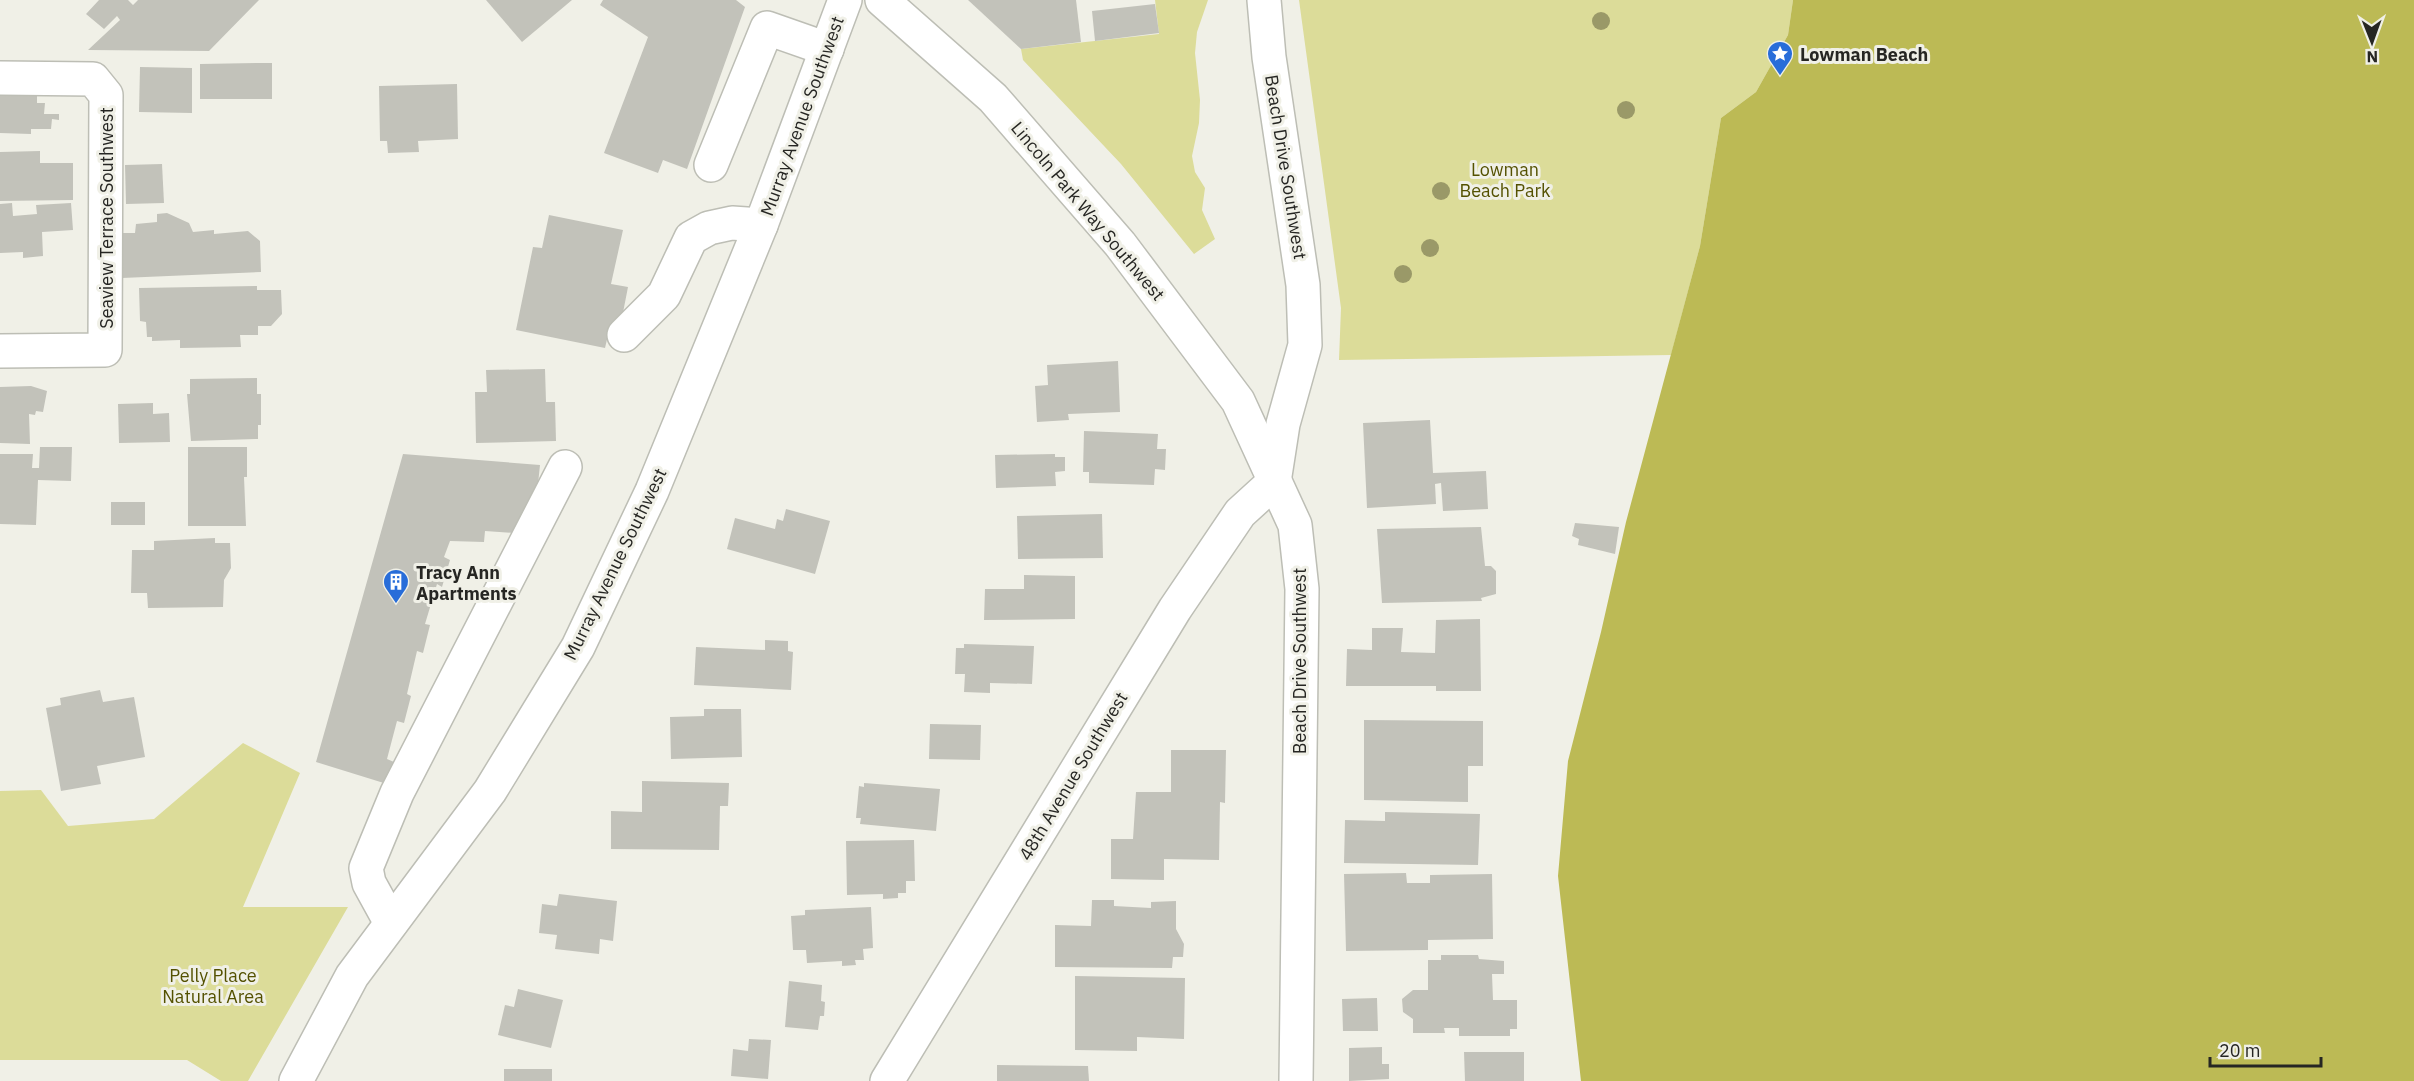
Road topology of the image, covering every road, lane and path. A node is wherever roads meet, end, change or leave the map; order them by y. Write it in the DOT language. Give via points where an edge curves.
graph roads {
  1 [pos="845,0"];
  2 [pos="882,0"];
  3 [pos="1264,0"];
  4 [pos="827,49"];
  5 [pos="0,78"];
  6 [pos="711,165"];
  7 [pos="761,225"];
  8 [pos="624,334"];
  9 [pos="0,351"];
  10 [pos="566,466"];
  11 [pos="1274,482"];
  12 [pos="392,923"];
  13 [pos="296,1081"];
  14 [pos="887,1081"];
  15 [pos="1296,1081"];
  1 -- 4 [label="street, Murray Avenue Southwest"];
  2 -- 11 [label="street, Lincoln Park Way Southwest" via="993,98 1120,244 1241,405"];
  3 -- 11 [label="street, Beach Drive Southwest" via="1303,285 1305,335 1299,372 1283,424"];
  4 -- 6 [label="street" via="767,28"];
  4 -- 7 [label="street, Murray Avenue Southwest"];
  5 -- 9 [label="street, Seaview Terrace Southwest" via="93,79 106,95 107,141 105,350"];
  7 -- 8 [label="street" via="732,223 709,228 691,238 664,295"];
  7 -- 12 [label="street, Murray Avenue Southwest" via="652,491 578,647 490,791"];
  10 -- 12 [label="street" via="397,794 366,868 369,883"];
  11 -- 14 [label="street, 48th Avenue Southwest" via="1240,513 1175,609"];
  11 -- 15 [label="street, Beach Drive Southwest" via="1295,525 1302,589"];
  12 -- 13 [label="street, Murray Avenue Southwest" via="352,976"];
}
